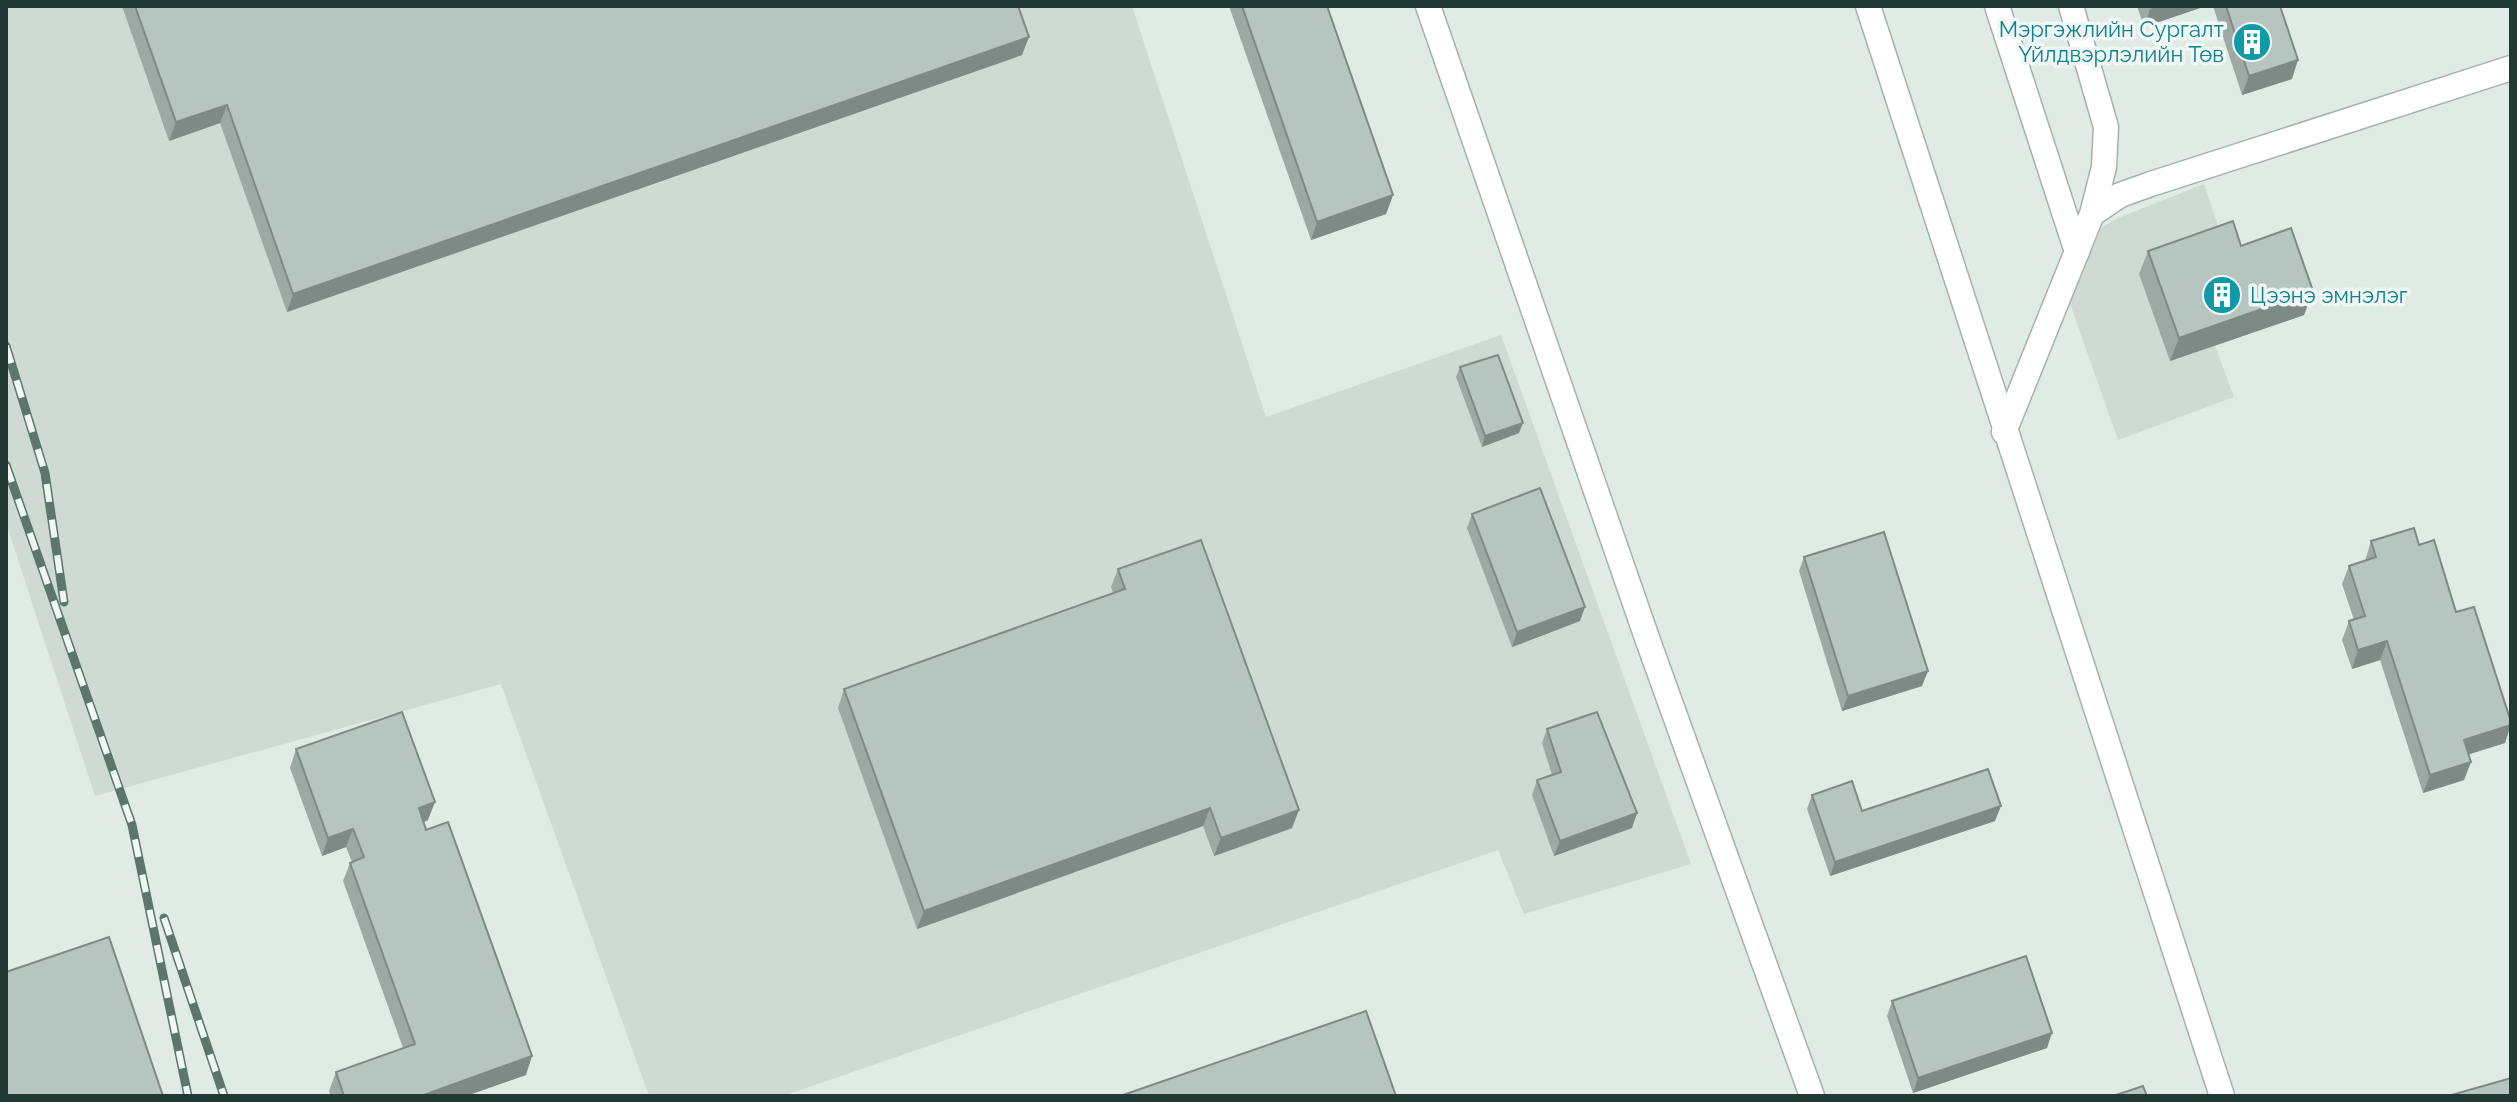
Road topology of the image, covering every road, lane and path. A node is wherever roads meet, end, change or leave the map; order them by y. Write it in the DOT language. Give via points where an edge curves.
graph roads {
  1 [pos="1428,6"];
  2 [pos="1868,6"];
  3 [pos="1997,6"];
  4 [pos="2071,6"];
  5 [pos="2511,68"];
  6 [pos="2092,214"];
  7 [pos="2077,252"];
  8 [pos="2004,432"];
  9 [pos="1812,1096"];
  10 [pos="2222,1096"];
  1 -- 9 [label="street" via="1641,623"];
  2 -- 8 [label="street"];
  3 -- 7 [label="street"];
  4 -- 6 [label="street" via="2106,127 2104,167"];
  5 -- 6 [label="street" via="2151,184 2120,195"];
  6 -- 7 [label="street"];
  7 -- 8 [label="street"];
  8 -- 10 [label="street"];
}
